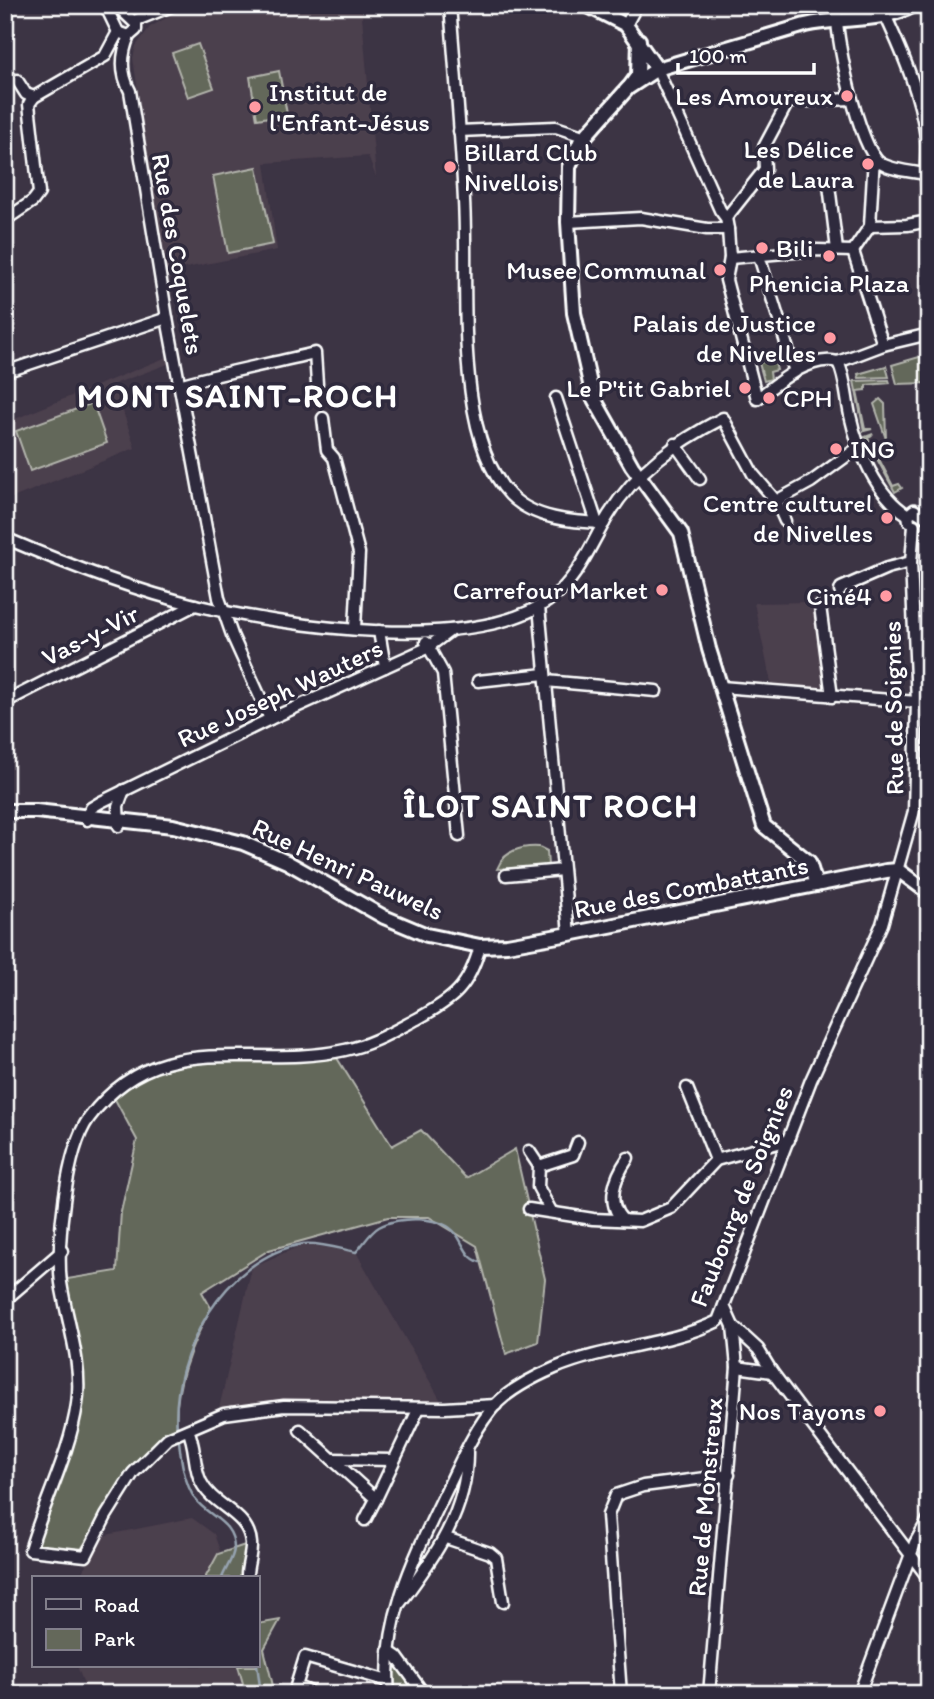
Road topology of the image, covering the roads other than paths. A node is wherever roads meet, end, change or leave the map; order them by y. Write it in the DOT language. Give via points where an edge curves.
graph roads {
  1 [pos="105,5"];
  2 [pos="116,5"];
  3 [pos="174,5"];
  4 [pos="450,5"];
  5 [pos="586,5"];
  6 [pos="637,5"];
  7 [pos="837,5"];
  8 [pos="914,5"];
  9 [pos="886,17"];
  10 [pos="131,19"];
  11 [pos="837,19"];
  12 [pos="626,24"];
  13 [pos="117,29"];
  14 [pos="130,36"];
  15 [pos="638,40"];
  16 [pos="123,52"];
  17 [pos="105,56"];
  18 [pos="657,68"];
  19 [pos="17,80"];
  20 [pos="628,88"];
  21 [pos="34,97"];
  22 [pos="851,99"];
  23 [pos="459,131"];
  24 [pos="583,136"];
  25 [pos="874,156"];
  26 [pos="926,174"];
  27 [pos="829,185"];
  28 [pos="929,192"];
  29 [pos="726,218"];
  30 [pos="5,220"];
  31 [pos="929,221"];
  32 [pos="568,222"];
  33 [pos="870,226"];
  34 [pos="728,229"];
  35 [pos="837,250"];
  36 [pos="853,251"];
  37 [pos="759,256"];
  38 [pos="730,258"];
  39 [pos="167,318"];
  40 [pos="929,334"];
  41 [pos="883,345"];
  42 [pos="838,362"];
  43 [pos="5,372"];
  44 [pos="794,372"];
  45 [pos="317,384"];
  46 [pos="179,385"];
  47 [pos="556,398"];
  48 [pos="323,418"];
  49 [pos="675,444"];
  50 [pos="859,447"];
  51 [pos="641,477"];
  52 [pos="700,479"];
  53 [pos="776,501"];
  54 [pos="908,515"];
  55 [pos="926,519"];
  56 [pos="785,521"];
  57 [pos="600,523"];
  58 [pos="914,525"];
  59 [pos="5,538"];
  60 [pos="911,562"];
  61 [pos="840,592"];
  62 [pos="195,605"];
  63 [pos="539,606"];
  64 [pos="820,606"];
  65 [pos="222,610"];
  66 [pos="355,628"];
  67 [pos="456,630"];
  68 [pos="379,631"];
  69 [pos="423,632"];
  70 [pos="406,633"];
  71 [pos="427,648"];
  72 [pos="407,657"];
  73 [pos="385,667"];
  74 [pos="545,678"];
  75 [pos="478,681"];
  76 [pos="721,687"];
  77 [pos="656,691"];
  78 [pos="832,697"];
  79 [pos="5,702"];
  80 [pos="917,702"];
  81 [pos="270,719"];
  82 [pos="124,790"];
  83 [pos="7,811"];
  84 [pos="87,819"];
  85 [pos="120,823"];
  86 [pos="459,836"];
  87 [pos="563,870"];
  88 [pos="898,870"];
  89 [pos="506,875"];
  90 [pos="816,885"];
  91 [pos="929,893"];
  92 [pos="569,934"];
  93 [pos="486,946"];
  94 [pos="687,1088"];
  95 [pos="789,1140"];
  96 [pos="578,1142"];
  97 [pos="528,1151"];
  98 [pos="628,1158"];
  99 [pos="716,1160"];
  100 [pos="539,1166"];
  101 [pos="529,1209"];
  102 [pos="551,1210"];
  103 [pos="624,1220"];
  104 [pos="62,1251"];
  105 [pos="5,1300"];
  106 [pos="724,1306"];
  107 [pos="733,1326"];
  108 [pos="737,1367"];
  109 [pos="772,1372"];
  110 [pos="496,1405"];
  111 [pos="419,1408"];
  112 [pos="188,1430"];
  113 [pos="300,1430"];
  114 [pos="467,1450"];
  115 [pos="332,1459"];
  116 [pos="394,1460"];
  117 [pos="729,1475"];
  118 [pos="376,1499"];
  119 [pos="929,1518"];
  120 [pos="365,1520"];
  121 [pos="446,1538"];
  122 [pos="911,1553"];
  123 [pos="247,1575"];
  124 [pos="929,1579"];
  125 [pos="503,1602"];
  126 [pos="395,1609"];
  127 [pos="388,1651"];
  128 [pos="388,1681"];
  129 [pos="710,1693"];
  130 [pos="315,1694"];
  131 [pos="389,1694"];
  132 [pos="424,1694"];
  133 [pos="621,1694"];
  134 [pos="859,1694"];
  1 -- 13 [label="street"];
  2 -- 10 [label="street"];
  3 -- 10 [label="street"];
  4 -- 23 [label="street"];
  5 -- 12 [label="main road"];
  6 -- 12 [label="street"];
  7 -- 11 [label="street"];
  8 -- 9 [label="main road"];
  9 -- 11 [label="main road"];
  9 -- 26 [label="street" via="917,97 926,138"];
  10 -- 13 [label="street" via="119,20"];
  10 -- 14 [label="street" via="136,30"];
  11 -- 18 [label="main road"];
  11 -- 22 [label="street"];
  12 -- 15 [label="main road"];
  13 -- 14 [label="street"];
  13 -- 17 [label="street"];
  14 -- 16 [label="street"];
  15 -- 18 [label="main road"];
  15 -- 20 [label="main road" via="638,75"];
  16 -- 17 [label="street" via="116,58"];
  16 -- 39 [label="street, Rue des Coquelets" via="123,74 130,92"];
  17 -- 21 [label="street"];
  18 -- 20 [label="main road"];
  18 -- 29 [label="street"];
  19 -- 21 [label="street" via="26,94"];
  20 -- 24 [label="main road"];
  21 -- 30 [label="street" via="29,112 39,193"];
  22 -- 25 [label="street"];
  22 -- 29 [label="street" via="788,102 764,147 765,169"];
  23 -- 24 [label="street" via="556,127"];
  23 -- 57 [label="street" via="468,374 481,440 499,479 520,504 535,513"];
  24 -- 32 [label="main road" via="569,167"];
  25 -- 26 [label="street" via="886,164"];
  25 -- 33 [label="street"];
  26 -- 28 [label="street"];
  27 -- 35 [label="street"];
  29 -- 34 [label="street"];
  31 -- 33 [label="street"];
  32 -- 34 [label="street" via="641,218"];
  32 -- 51 [label="main road" via="574,313 593,397"];
  33 -- 36 [label="street"];
  34 -- 38 [label="street"];
  35 -- 36 [label="street"];
  35 -- 37 [label="street"];
  36 -- 41 [label="street"];
  37 -- 38 [label="street"];
  37 -- 44 [label="street"];
  38 -- 44 [label="street" via="726,280 757,399"];
  39 -- 43 [label="street"];
  39 -- 46 [label="street, Rue des Coquelets"];
  40 -- 41 [label="street"];
  41 -- 42 [label="street"];
  42 -- 44 [label="street" via="831,360"];
  42 -- 50 [label="street"];
  45 -- 46 [label="street" via="315,353"];
  46 -- 65 [label="street, Rue des Coquelets"];
  47 -- 57 [label="street"];
  48 -- 66 [label="street" via="327,450 334,458 357,538"];
  49 -- 51 [label="street"];
  49 -- 52 [label="street"];
  49 -- 53 [label="street" via="723,418 753,474"];
  50 -- 53 [label="street" via="821,476"];
  50 -- 54 [label="street" via="884,493"];
  51 -- 57 [label="street"];
  51 -- 76 [label="main road" via="681,533"];
  53 -- 56 [label="street"];
  54 -- 55 [label="street" via="917,510"];
  54 -- 58 [label="street"];
  55 -- 58 [label="street"];
  57 -- 63 [label="street" via="580,569"];
  58 -- 60 [label="street, Rue de Soignies"];
  59 -- 62 [label="street"];
  60 -- 61 [label="street" via="887,568"];
  60 -- 80 [label="street, Rue de Soignies"];
  62 -- 65 [label="street"];
  62 -- 79 [label="street, Vas-y-Vir"];
  63 -- 67 [label="street" via="501,622"];
  63 -- 74 [label="street"];
  64 -- 78 [label="street"];
  65 -- 66 [label="street"];
  65 -- 81 [label="street, Rue des Coquelets"];
  66 -- 68 [label="street"];
  67 -- 69 [label="street"];
  67 -- 71 [label="street, Rue Joseph Wauters"];
  68 -- 70 [label="street"];
  68 -- 73 [label="street"];
  69 -- 70 [label="street"];
  69 -- 71 [label="street"];
  70 -- 72 [label="street"];
  71 -- 72 [label="street, Rue Joseph Wauters"];
  71 -- 86 [label="street" via="443,673"];
  72 -- 73 [label="street, Rue Joseph Wauters"];
  73 -- 81 [label="street, Rue Joseph Wauters"];
  74 -- 75 [label="street"];
  74 -- 77 [label="street"];
  74 -- 87 [label="street"];
  76 -- 78 [label="street"];
  76 -- 90 [label="main road" via="764,826 809,862"];
  78 -- 80 [label="street"];
  80 -- 88 [label="street, Rue de Soignies" via="917,798"];
  81 -- 82 [label="street, Rue Joseph Wauters"];
  82 -- 84 [label="street, Rue Joseph Wauters" via="90,808"];
  82 -- 85 [label="street" via="118,806"];
  83 -- 84 [label="main road, Rue Henri Pauwels"];
  84 -- 85 [label="main road, Rue Henri Pauwels"];
  85 -- 93 [label="main road, Rue Henri Pauwels" via="243,843 408,928"];
  87 -- 89 [label="street"];
  87 -- 92 [label="street"];
  88 -- 90 [label="main road, Rue des Combattants"];
  88 -- 91 [label="main road"];
  88 -- 95 [label="street, Faubourg de Soignies" via="882,923"];
  90 -- 92 [label="main road, Rue des Combattants"];
  92 -- 93 [label="main road, Rue des Combattants"];
  93 -- 104 [label="street" via="454,996 381,1038 344,1051 180,1058 138,1074 102,1103 78,1140 66,1189"];
  94 -- 99 [label="street"];
  95 -- 99 [label="street"];
  95 -- 106 [label="street, Faubourg de Soignies"];
  96 -- 100 [label="street" via="573,1155"];
  97 -- 100 [label="street"];
  98 -- 103 [label="street" via="614,1193 615,1207"];
  99 -- 103 [label="street" via="671,1208 640,1222"];
  100 -- 102 [label="street" via="538,1187"];
  101 -- 102 [label="street"];
  102 -- 103 [label="street"];
  104 -- 105 [label="street"];
  104 -- 112 [label="street" via="61,1280 77,1367 77,1404 30,1550 86,1556 133,1473 168,1438"];
  106 -- 107 [label="street, Rue de Monstreux"];
  106 -- 110 [label="street, Faubourg de Soignies" via="718,1321 684,1335 556,1367 512,1390"];
  107 -- 108 [label="street, Rue de Monstreux"];
  107 -- 109 [label="street" via="758,1349"];
  108 -- 109 [label="street"];
  108 -- 117 [label="street, Rue de Monstreux"];
  109 -- 122 [label="street"];
  110 -- 111 [label="street"];
  110 -- 114 [label="street"];
  111 -- 112 [label="street" via="284,1406 224,1414"];
  111 -- 116 [label="street"];
  112 -- 123 [label="street" via="199,1479 209,1496 243,1521 251,1543"];
  113 -- 115 [label="street"];
  114 -- 121 [label="street" via="467,1476"];
  114 -- 126 [label="street"];
  115 -- 116 [label="street"];
  115 -- 118 [label="street"];
  116 -- 118 [label="street"];
  117 -- 129 [label="street, Rue de Monstreux"];
  117 -- 133 [label="street" via="643,1486 616,1495 608,1515"];
  118 -- 120 [label="street"];
  119 -- 122 [label="street"];
  121 -- 125 [label="street" via="496,1558"];
  121 -- 126 [label="street"];
  122 -- 124 [label="street"];
  122 -- 134 [label="street"];
  126 -- 127 [label="street"];
  127 -- 128 [label="street"];
  127 -- 132 [label="street"];
  128 -- 130 [label="street" via="305,1657 296,1686"];
  128 -- 131 [label="street"];
}
